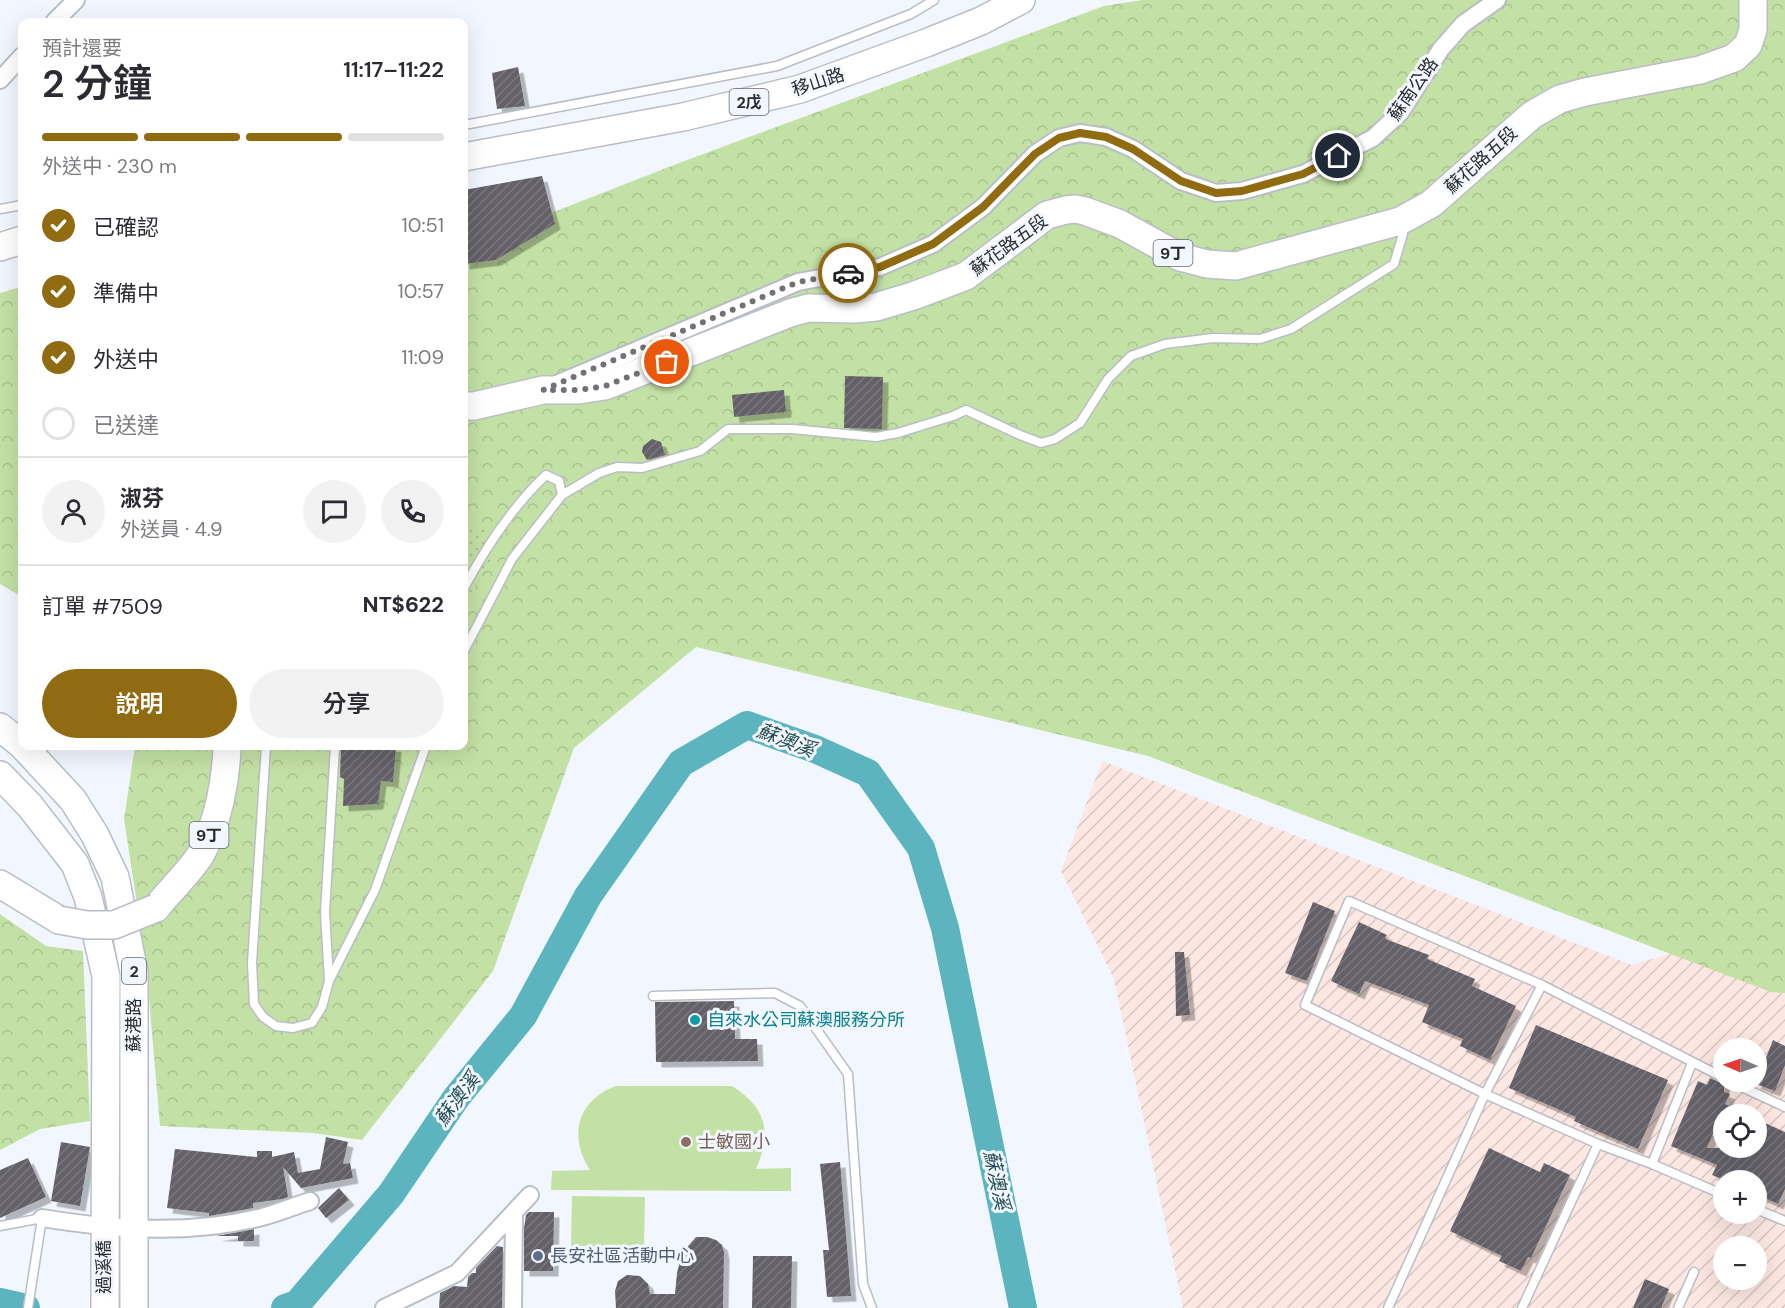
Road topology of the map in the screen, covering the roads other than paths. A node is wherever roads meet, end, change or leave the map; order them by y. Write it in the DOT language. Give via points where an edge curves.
graph roads {
  1 [pos="934,0"];
  2 [pos="1021,0"];
  3 [pos="1497,0"];
  4 [pos="1753,0"];
  5 [pos="68,4"];
  6 [pos="57,18"];
  7 [pos="18,60"];
  8 [pos="0,80"];
  9 [pos="468,124"];
  10 [pos="468,156"];
  11 [pos="18,206"];
  12 [pos="0,209"];
  13 [pos="1400,221"];
  14 [pos="18,241"];
  15 [pos="0,247"];
  16 [pos="543,390"];
  17 [pos="468,406"];
  18 [pos="562,495"];
  19 [pos="468,580"];
  20 [pos="468,643"];
  21 [pos="0,727"];
  22 [pos="18,741"];
  23 [pos="28,750"];
  24 [pos="227,750"];
  25 [pos="266,750"];
  26 [pos="335,750"];
  27 [pos="425,750"];
  28 [pos="0,775"];
  29 [pos="0,884"];
  30 [pos="329,981"];
  31 [pos="1542,985"];
  32 [pos="653,996"];
  33 [pos="1692,1063"];
  34 [pos="1713,1073"];
  35 [pos="1753,1092"];
  36 [pos="1485,1094"];
  37 [pos="1785,1107"];
  38 [pos="1598,1144"];
  39 [pos="1652,1164"];
  40 [pos="1713,1190"];
  41 [pos="530,1195"];
  42 [pos="310,1201"];
  43 [pos="514,1212"];
  44 [pos="1767,1214"];
  45 [pos="42,1218"];
  46 [pos="1785,1221"];
  47 [pos="0,1226"];
  48 [pos="104,1227"];
  49 [pos="133,1229"];
  50 [pos="1694,1272"];
  51 [pos="28,1308"];
  52 [pos="105,1308"];
  53 [pos="134,1308"];
  54 [pos="384,1308"];
  55 [pos="513,1308"];
  56 [pos="872,1308"];
  57 [pos="1388,1308"];
  58 [pos="1522,1308"];
  59 [pos="1678,1308"];
  1 -- 9 [label="lane" via="910,14 777,66"];
  2 -- 10 [label="main road, 移山路 / 2戊" via="981,21 800,89 683,117"];
  3 -- 16 [label="street, 蘇南公路" via="1463,24 1441,49 1400,113 1373,138 1303,174 1242,191 1216,193 1181,181 1133,149 1106,137 1080,133 1059,138 1035,154 983,207 933,244 880,267 798,282"];
  4 -- 13 [label="main road, 蘇花路五段 / 9丁" via="1753,30 1748,45 1734,58 1700,70 1560,99 1532,115 1431,204"];
  5 -- 6 [label="street"];
  7 -- 8 [label="street"];
  11 -- 12 [label="lane"];
  13 -- 16 [label="main road, 蘇花路五段 / 9丁" via="1236,266 1180,257 1120,224 1085,211 1066,210 1047,215 966,276 913,296 876,307 808,308 605,386"];
  13 -- 18 [label="lane" via="1402,234 1394,264 1385,270 1291,329 1260,339 1213,338 1165,344 1131,356 1108,379 1080,423 1055,439 1041,443 966,410 876,437 792,429 728,429 700,451 642,468 617,467"];
  14 -- 15 [label="main road"];
  16 -- 17 [label="main road, 蘇花路五段 / 9丁"];
  18 -- 19 [label="lane" via="559,481 546,475 512,513"];
  18 -- 20 [label="lane" via="512,559"];
  21 -- 22 [label="main road, 蘇港路 / 2"];
  23 -- 49 [label="main road, 蘇港路 / 2" via="73,800 115,877 134,972"];
  24 -- 29 [label="main road, 9丁, bridge" via="215,820 200,856 156,908 114,925 87,925 59,920"];
  25 -- 30 [label="lane" via="252,963 254,1004 276,1026 293,1028 312,1023 322,1007"];
  26 -- 30 [label="lane" via="325,912"];
  27 -- 30 [label="lane" via="375,890"];
  28 -- 48 [label="main road, 蘇港路 / 2" via="54,834 75,864 88,897 106,976"];
  31 -- 33 [label="lane"];
  31 -- 36 [label="lane"];
  31 -- 36 [label="lane" via="1349,901 1305,1005"];
  32 -- 56 [label="lane" via="775,993 800,1006 848,1074 863,1284"];
  33 -- 34 [label="lane"];
  33 -- 39 [label="lane"];
  35 -- 37 [label="lane"];
  36 -- 38 [label="lane"];
  36 -- 57 [label="lane"];
  38 -- 39 [label="lane"];
  38 -- 58 [label="lane"];
  39 -- 40 [label="lane"];
  41 -- 43 [label="street"];
  42 -- 49 [label="street" via="262,1217 182,1230"];
  43 -- 54 [label="street" via="457,1273"];
  43 -- 55 [label="street"];
  44 -- 46 [label="lane"];
  45 -- 47 [label="lane"];
  45 -- 48 [label="street"];
  45 -- 51 [label="lane"];
  48 -- 49 [label="street"];
  48 -- 52 [label="main road, 過溪橋 / 2"];
  49 -- 53 [label="main road, 過溪橋 / 2"];
  50 -- 59 [label="lane"];
}
